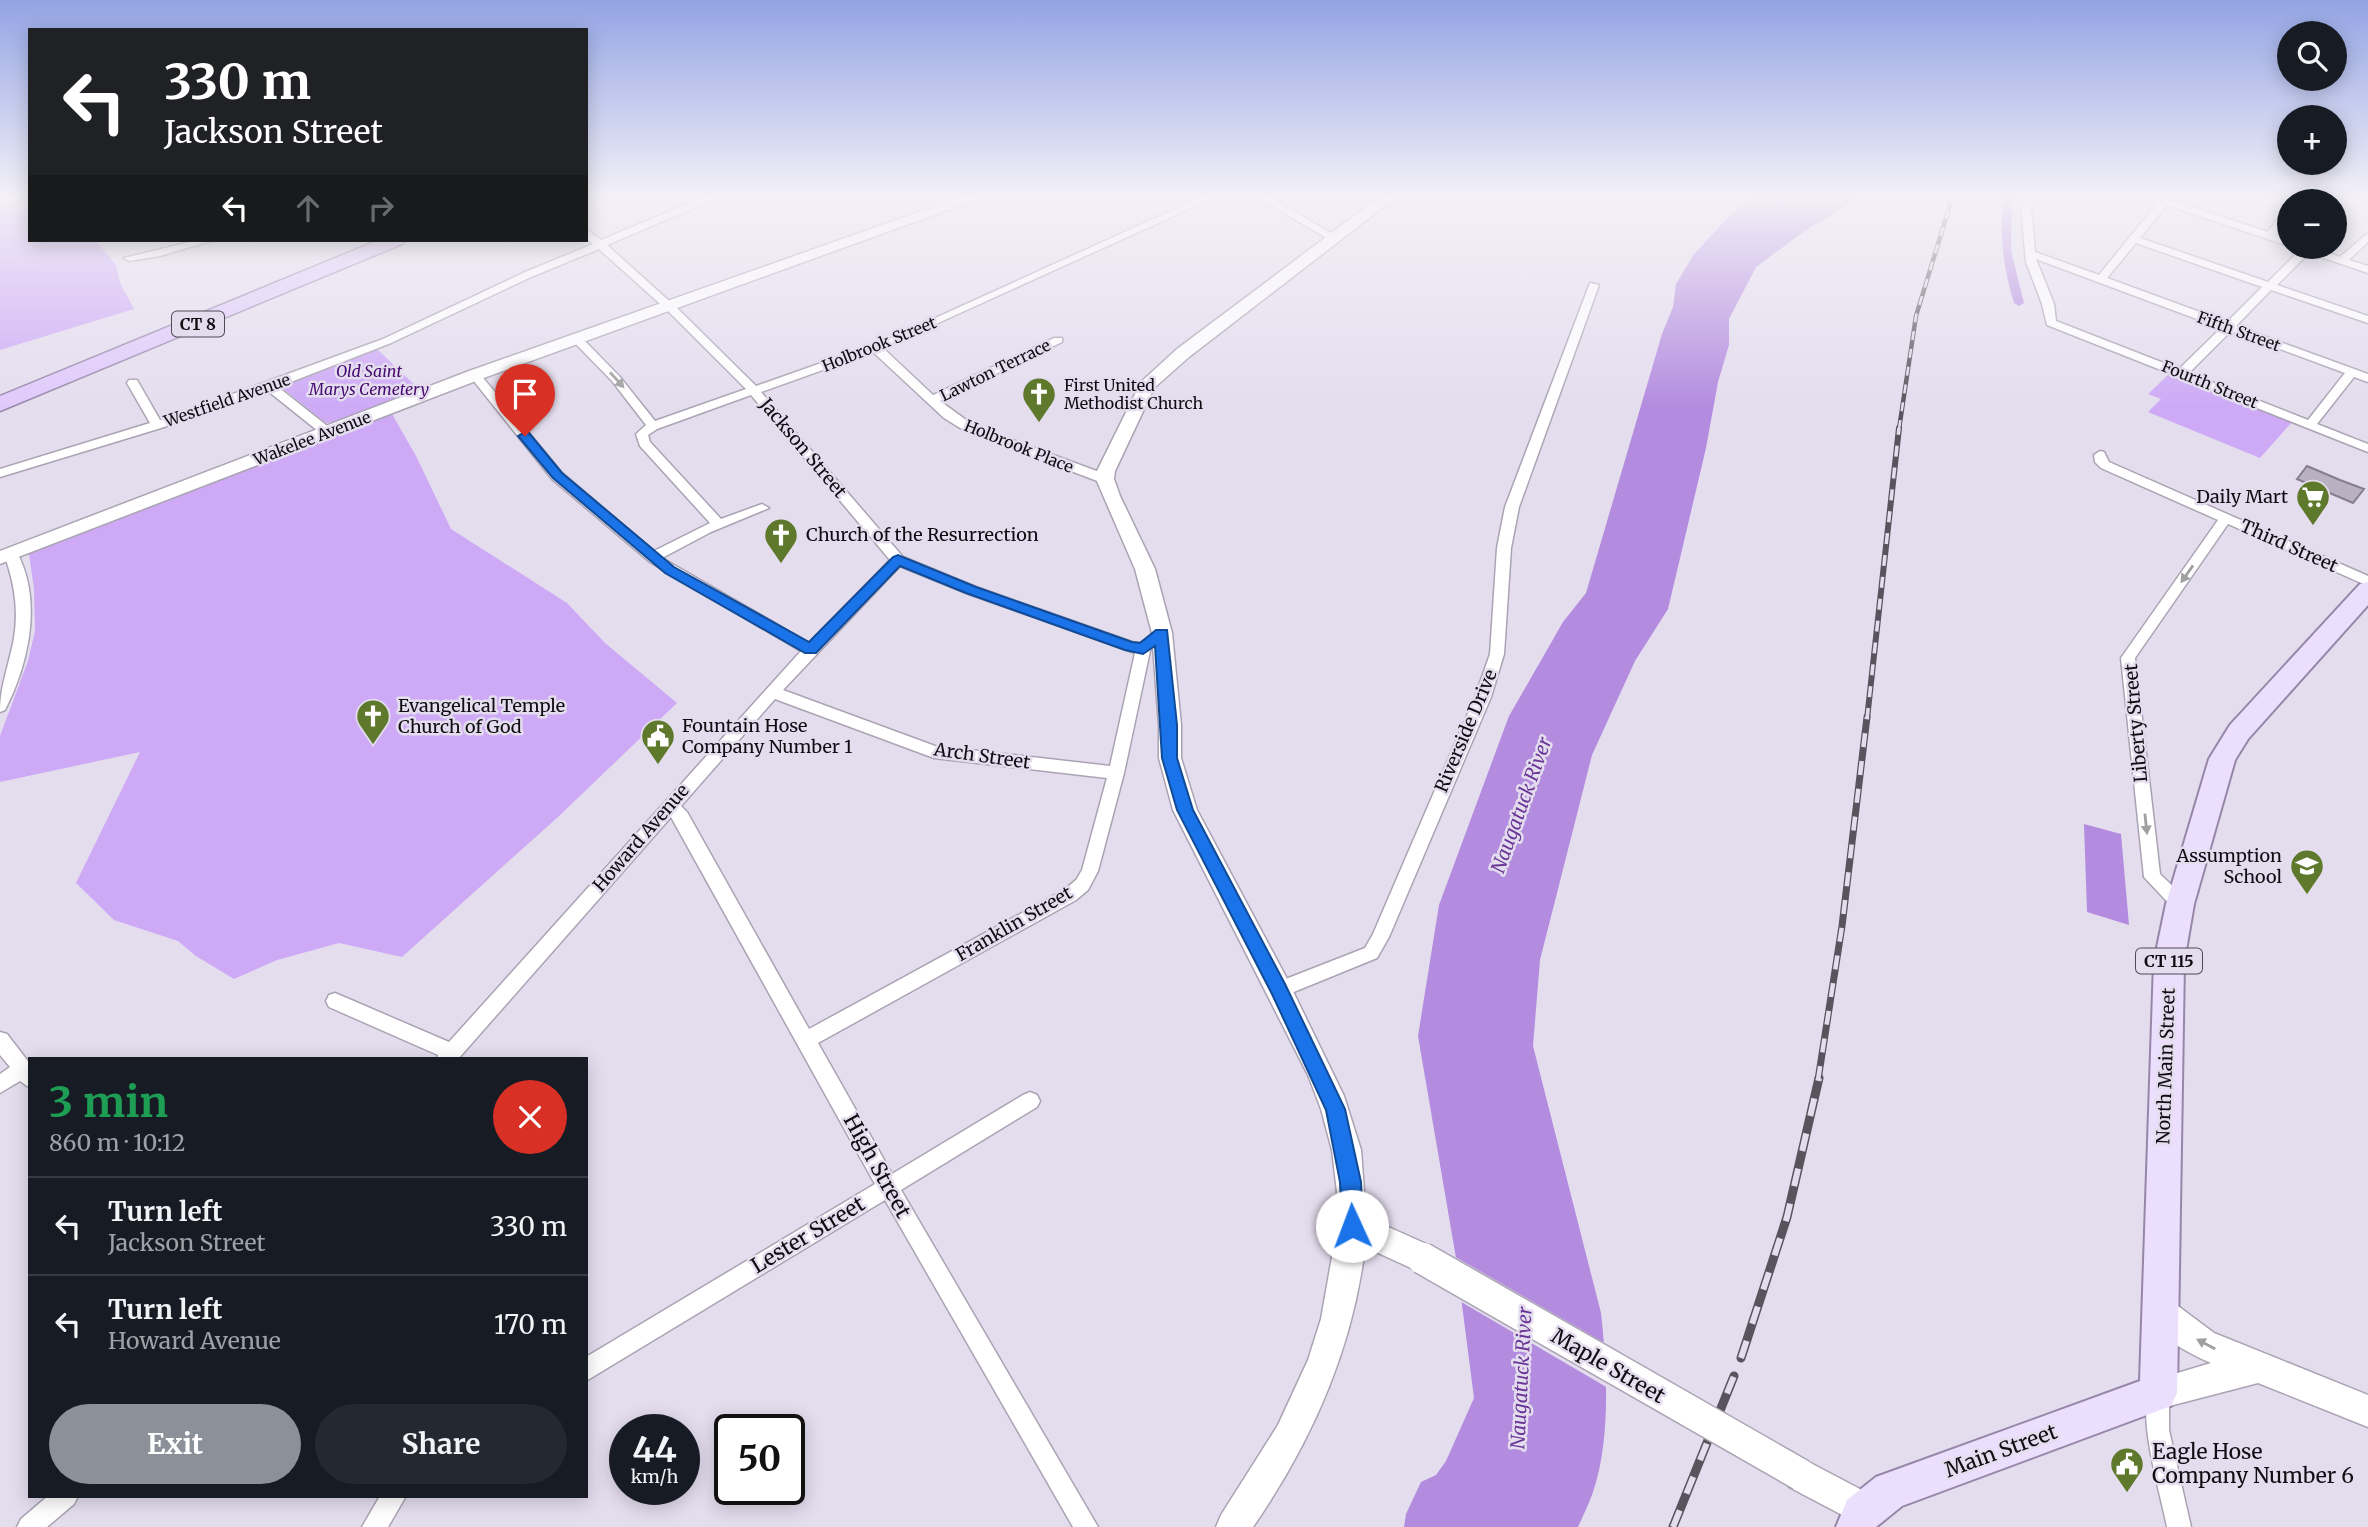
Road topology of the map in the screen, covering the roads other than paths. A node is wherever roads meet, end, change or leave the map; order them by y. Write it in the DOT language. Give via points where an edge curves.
graph roads {
  1 [pos="316,266"];
  2 [pos="333,266"];
  3 [pos="547,266"];
  4 [pos="624,266"];
  5 [pos="780,266"];
  6 [pos="1057,266"];
  7 [pos="1299,266"];
  8 [pos="2033,266"];
  9 [pos="2066,266"];
  10 [pos="2111,266"];
  11 [pos="2211,266"];
  12 [pos="2288,266"];
  13 [pos="2101,279"];
  14 [pos="1594,285"];
  15 [pos="2270,287"];
  16 [pos="667,306"];
  17 [pos="2368,320"];
  18 [pos="2229,327"];
  19 [pos="179,332"];
  20 [pos="576,338"];
  21 [pos="1058,340"];
  22 [pos="876,348"];
  23 [pos="2352,372"];
  24 [pos="2182,373"];
  25 [pos="475,375"];
  26 [pos="2368,378"];
  27 [pos="133,383"];
  28 [pos="271,387"];
  29 [pos="755,391"];
  30 [pos="0,396"];
  31 [pos="932,400"];
  32 [pos="0,404"];
  33 [pos="0,413"];
  34 [pos="157,425"];
  35 [pos="2310,425"];
  36 [pos="653,426"];
  37 [pos="327,432"];
  38 [pos="2368,448"];
  39 [pos="2100,456"];
  40 [pos="0,473"];
  41 [pos="1105,479"];
  42 [pos="762,508"];
  43 [pos="2226,518"];
  44 [pos="719,524"];
  45 [pos="5,556"];
  46 [pos="653,557"];
  47 [pos="898,560"];
  48 [pos="2368,581"];
  49 [pos="2368,590"];
  50 [pos="1152,641"];
  51 [pos="810,650"];
  52 [pos="772,692"];
  53 [pos="0,706"];
  54 [pos="1116,773"];
  55 [pos="670,806"];
  56 [pos="2180,904"];
  57 [pos="1279,990"];
  58 [pos="335,1001"];
  59 [pos="0,1040"];
  60 [pos="806,1040"];
  61 [pos="449,1055"];
  62 [pos="26,1074"];
  63 [pos="0,1084"];
  64 [pos="1030,1101"];
  65 [pos="888,1187"];
  66 [pos="1352,1226"];
  67 [pos="1422,1258"];
  68 [pos="2159,1311"];
  69 [pos="2258,1367"];
  70 [pos="588,1369"];
  71 [pos="2158,1393"];
  72 [pos="2368,1412"];
  73 [pos="64,1498"];
  74 [pos="393,1498"];
  75 [pos="1861,1519"];
  76 [pos="29,1527"];
  77 [pos="374,1527"];
  78 [pos="1086,1527"];
  79 [pos="1233,1527"];
  80 [pos="2179,1527"];
  1 -- 30 [label="highway, CT 8"];
  2 -- 19 [label="highway, CT 8"];
  3 -- 28 [label="street, Westfield Avenue" via="422,326"];
  4 -- 16 [label="street, Jackson Street"];
  5 -- 16 [label="main road, Wakelee Avenue"];
  6 -- 22 [label="street, Holbrook Street"];
  7 -- 41 [label="main road" via="1183,353 1147,386"];
  8 -- 24 [label="street, Fourth Street" via="2051,323"];
  9 -- 13 [label="street, Fifth Street"];
  10 -- 13 [label="street"];
  11 -- 15 [label="street"];
  12 -- 15 [label="street"];
  13 -- 18 [label="street, Fifth Street"];
  14 -- 57 [label="street, Riverside Drive" via="1512,507 1504,548 1497,654 1483,697 1380,937 1371,953"];
  15 -- 17 [label="street"];
  15 -- 18 [label="street"];
  16 -- 20 [label="main road, Wakelee Avenue"];
  16 -- 29 [label="street, Jackson Street"];
  18 -- 23 [label="street, Fifth Street"];
  18 -- 24 [label="street"];
  19 -- 32 [label="highway, CT 8"];
  19 -- 33 [label="highway"];
  20 -- 25 [label="main road, Wakelee Avenue"];
  20 -- 36 [label="street, one-way"];
  21 -- 31 [label="street, Lawton Terrace"];
  22 -- 29 [label="street, Holbrook Street"];
  22 -- 31 [label="street, Holbrook Place"];
  23 -- 26 [label="street, Fifth Street"];
  23 -- 35 [label="street"];
  24 -- 35 [label="street, Fourth Street"];
  25 -- 37 [label="main road, Wakelee Avenue"];
  25 -- 46 [label="street" via="557,476"];
  27 -- 34 [label="street"];
  28 -- 34 [label="street, Westfield Avenue"];
  28 -- 37 [label="street"];
  29 -- 36 [label="street, Holbrook Street"];
  29 -- 47 [label="street, Jackson Street"];
  31 -- 41 [label="street, Holbrook Place" via="977,432"];
  34 -- 40 [label="street, Westfield Avenue"];
  35 -- 38 [label="street, Fourth Street"];
  36 -- 44 [label="street" via="642,434 644,443"];
  37 -- 45 [label="main road, Wakelee Avenue"];
  39 -- 43 [label="street, Third Street" via="2105,466"];
  41 -- 50 [label="main road, Franklin Street" via="1145,569"];
  42 -- 44 [label="street"];
  43 -- 48 [label="street, Third Street"];
  43 -- 56 [label="street, Liberty Street, one-way" via="2128,658 2152,877"];
  44 -- 46 [label="street"];
  45 -- 53 [label="street" via="20,573 25,609 17,660"];
  46 -- 51 [label="street"];
  47 -- 50 [label="street, Jackson Street" via="971,590"];
  47 -- 51 [label="street, Howard Avenue"];
  49 -- 56 [label="main road, North Main Street / CT 115" via="2239,733 2222,759"];
  50 -- 54 [label="street, Franklin Street"];
  50 -- 57 [label="main road" via="1170,725 1170,758 1185,810"];
  51 -- 52 [label="street, Howard Avenue"];
  52 -- 54 [label="street, Arch Street" via="934,752"];
  52 -- 55 [label="street, Howard Avenue"];
  54 -- 60 [label="street, Franklin Street" via="1090,871 1077,890"];
  55 -- 60 [label="street, High Street" via="681,816"];
  55 -- 61 [label="street, Howard Avenue"];
  56 -- 68 [label="main road, North Main Street / CT 115" via="2169,962"];
  57 -- 66 [label="main road" via="1336,1109 1350,1182"];
  58 -- 61 [label="street"];
  59 -- 62 [label="street"];
  60 -- 65 [label="street, High Street"];
  62 -- 63 [label="street"];
  64 -- 65 [label="street, Lester Street"];
  65 -- 70 [label="street, Lester Street"];
  65 -- 78 [label="street, High Street"];
  66 -- 67 [label="main road, Maple Street"];
  66 -- 79 [label="main road" via="1345,1284 1318,1375 1289,1439"];
  67 -- 75 [label="main road, Maple Street, bridge" via="1801,1475"];
  69 -- 68 [label="main road, one-way" via="2203,1344"];
  68 -- 71 [label="main road, North Main Street / CT 115"];
  69 -- 71 [label="main road"];
  69 -- 72 [label="main road"];
  71 -- 75 [label="main road, Main Street" via="1890,1490"];
  71 -- 80 [label="street" via="2158,1430"];
  73 -- 76 [label="street"];
  74 -- 77 [label="street"];
}
